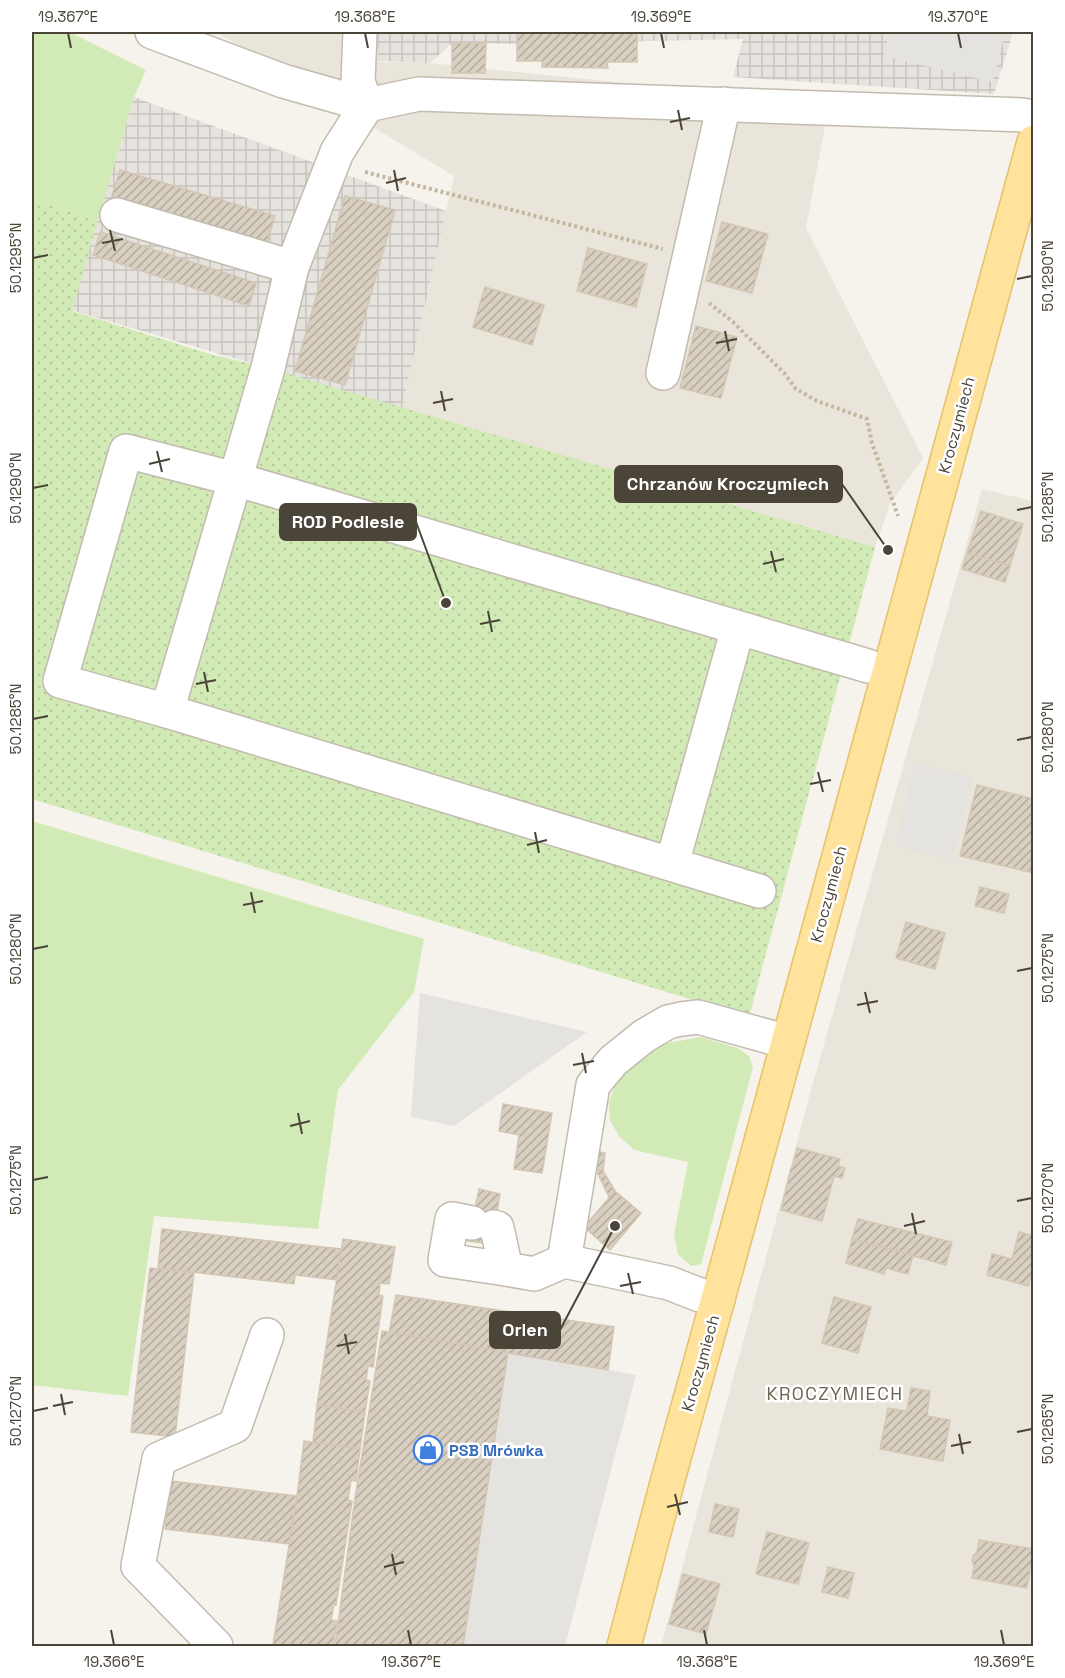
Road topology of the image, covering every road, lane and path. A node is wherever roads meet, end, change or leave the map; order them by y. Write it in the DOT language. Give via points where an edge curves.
graph roads {
  1 [pos="152,32"];
  2 [pos="360,32"];
  3 [pos="724,104"];
  4 [pos="367,105"];
  5 [pos="1034,117"];
  6 [pos="1034,142"];
  7 [pos="365,172"];
  8 [pos="117,215"];
  9 [pos="292,267"];
  10 [pos="687,269"];
  11 [pos="663,373"];
  12 [pos="235,479"];
  13 [pos="898,516"];
  14 [pos="738,628"];
  15 [pos="868,666"];
  16 [pos="167,711"];
  17 [pos="672,864"];
  18 [pos="759,891"];
  19 [pos="788,1042"];
  20 [pos="564,1262"];
  21 [pos="506,1269"];
  22 [pos="718,1299"];
  23 [pos="267,1335"];
  24 [pos="216,1647"];
  25 [pos="624,1647"];
  1 -- 4 [label="street" via="283,81"];
  2 -- 4 [label="street" via="358,81"];
  3 -- 4 [label="street" via="418,94"];
  3 -- 5 [label="street"];
  3 -- 10 [label="street"];
  4 -- 9 [label="street" via="337,152"];
  6 -- 19 [label="main road, Kroczymiech"];
  7 -- 10 [label="path"];
  8 -- 9 [label="street"];
  9 -- 12 [label="street" via="268,368"];
  10 -- 11 [label="street"];
  10 -- 13 [label="path" via="796,389 867,419"];
  12 -- 14 [label="street"];
  12 -- 16 [label="street"];
  12 -- 16 [label="street" via="126,450 60,681"];
  14 -- 15 [label="street"];
  14 -- 17 [label="street"];
  16 -- 17 [label="street"];
  17 -- 18 [label="street"];
  19 -- 20 [label="street" via="698,1017 668,1023 613,1061 593,1085"];
  19 -- 22 [label="main road, Kroczymiech"];
  20 -- 21 [label="street" via="534,1274"];
  20 -- 22 [label="street" via="669,1283"];
  21 -- 21 [label="street" via="497,1228 452,1219 445,1260"];
  22 -- 25 [label="main road, Kroczymiech"];
  23 -- 24 [label="street" via="235,1425 159,1459 138,1566"];
}
